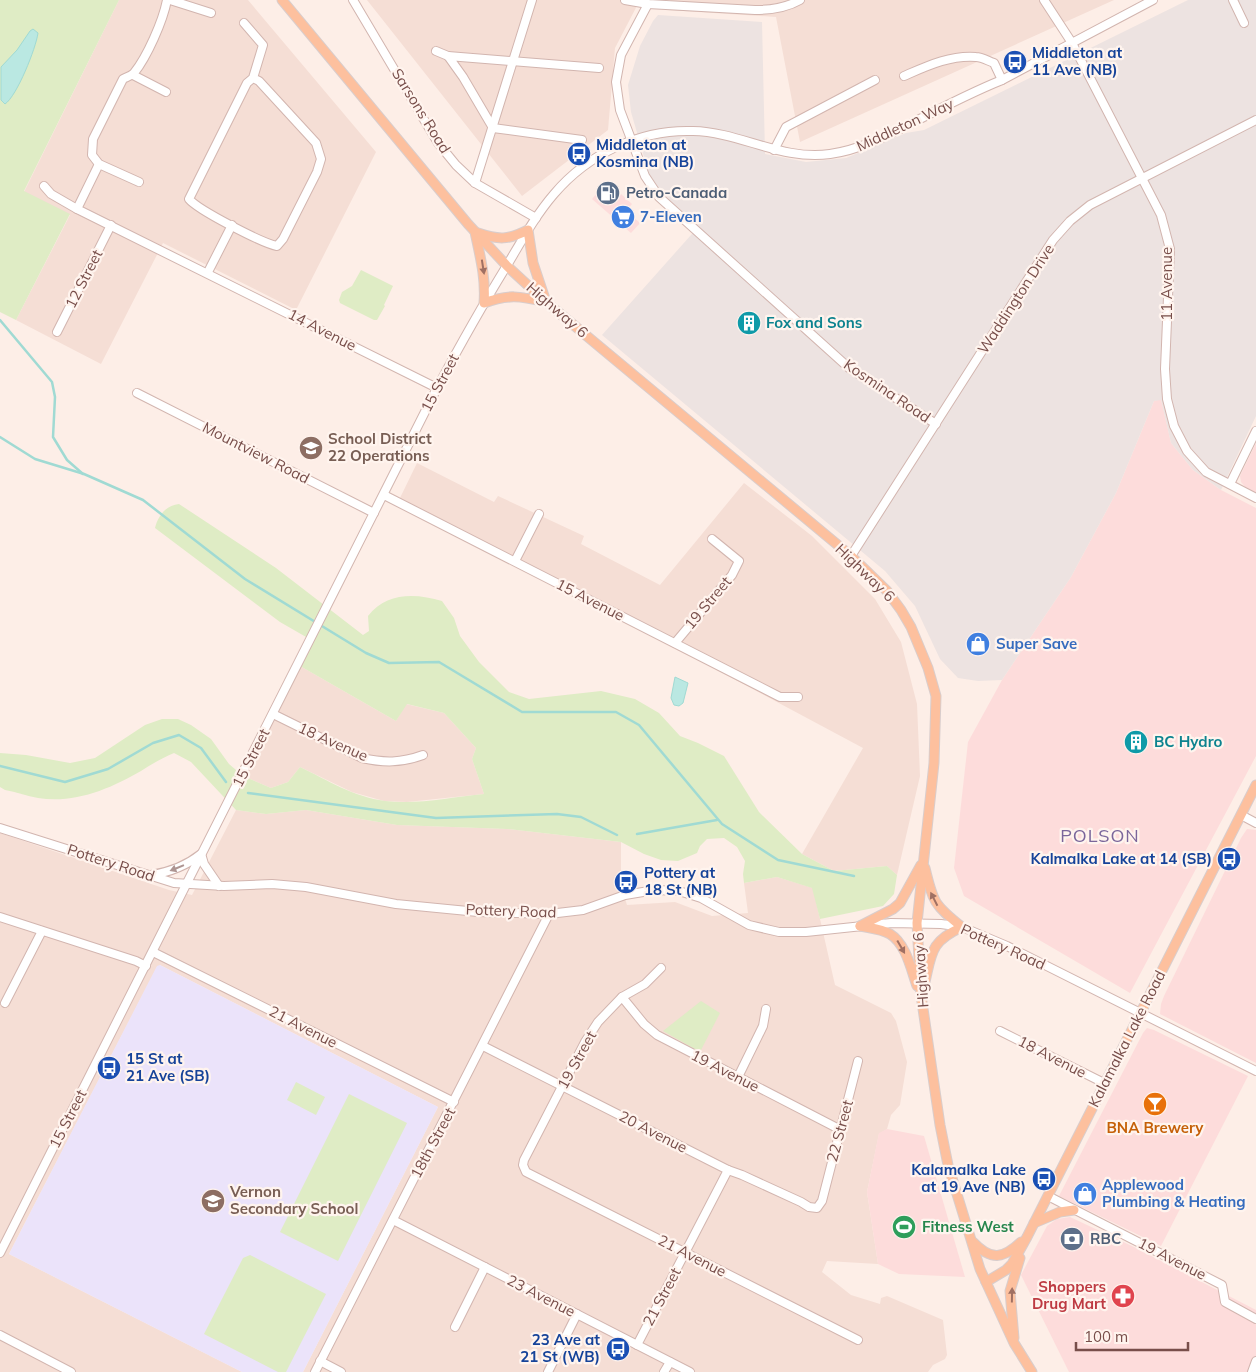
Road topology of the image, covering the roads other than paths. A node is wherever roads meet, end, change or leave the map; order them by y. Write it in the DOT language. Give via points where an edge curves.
graph roads {
  1 [pos="168,0"];
  2 [pos="282,0"];
  3 [pos="353,0"];
  4 [pos="532,0"];
  5 [pos="625,0"];
  6 [pos="800,0"];
  7 [pos="1044,0"];
  8 [pos="1153,0"];
  9 [pos="1233,0"];
  10 [pos="648,4"];
  11 [pos="211,13"];
  12 [pos="244,23"];
  13 [pos="1244,23"];
  14 [pos="1072,42"];
  15 [pos="436,51"];
  16 [pos="448,56"];
  17 [pos="514,62"];
  18 [pos="600,68"];
  19 [pos="132,75"];
  20 [pos="904,76"];
  21 [pos="253,78"];
  22 [pos="875,80"];
  23 [pos="1002,80"];
  24 [pos="166,92"];
  25 [pos="1256,120"];
  26 [pos="493,128"];
  27 [pos="632,139"];
  28 [pos="582,140"];
  29 [pos="774,150"];
  30 [pos="99,164"];
  31 [pos="1143,179"];
  32 [pos="139,182"];
  33 [pos="475,184"];
  34 [pos="44,186"];
  35 [pos="77,209"];
  36 [pos="536,218"];
  37 [pos="111,225"];
  38 [pos="232,225"];
  39 [pos="528,230"];
  40 [pos="475,232"];
  41 [pos="507,266"];
  42 [pos="208,272"];
  43 [pos="546,302"];
  44 [pos="484,303"];
  45 [pos="56,332"];
  46 [pos="436,388"];
  47 [pos="137,393"];
  48 [pos="936,424"];
  49 [pos="1256,431"];
  50 [pos="1230,484"];
  51 [pos="384,495"];
  52 [pos="1256,498"];
  53 [pos="374,513"];
  54 [pos="539,514"];
  55 [pos="712,539"];
  56 [pos="851,556"];
  57 [pos="515,561"];
  58 [pos="675,643"];
  59 [pos="798,698"];
  60 [pos="273,714"];
  61 [pos="423,755"];
  62 [pos="1256,785"];
  63 [pos="1241,815"];
  64 [pos="1256,823"];
  65 [pos="0,828"];
  66 [pos="201,854"];
  67 [pos="923,860"];
  68 [pos="150,876"];
  69 [pos="185,885"];
  70 [pos="219,886"];
  71 [pos="549,914"];
  72 [pos="0,917"];
  73 [pos="917,923"];
  74 [pos="860,926"];
  75 [pos="962,927"];
  76 [pos="42,931"];
  77 [pos="153,952"];
  78 [pos="146,966"];
  79 [pos="661,968"];
  80 [pos="921,995"];
  81 [pos="622,997"];
  82 [pos="5,1003"];
  83 [pos="766,1010"];
  84 [pos="1140,1013"];
  85 [pos="1000,1031"];
  86 [pos="483,1046"];
  87 [pos="858,1062"];
  88 [pos="1256,1071"];
  89 [pos="738,1077"];
  90 [pos="1104,1083"];
  91 [pos="562,1086"];
  92 [pos="454,1102"];
  93 [pos="839,1129"];
  94 [pos="728,1170"];
  95 [pos="526,1172"];
  96 [pos="1048,1196"];
  97 [pos="822,1201"];
  98 [pos="1074,1210"];
  99 [pos="393,1220"];
  100 [pos="1034,1223"];
  101 [pos="1027,1237"];
  102 [pos="970,1238"];
  103 [pos="685,1252"];
  104 [pos="0,1253"];
  105 [pos="485,1267"];
  106 [pos="986,1282"];
  107 [pos="577,1314"];
  108 [pos="1256,1319"];
  109 [pos="455,1327"];
  110 [pos="0,1335"];
  111 [pos="858,1340"];
  112 [pos="1014,1343"];
  113 [pos="637,1345"];
  114 [pos="1256,1360"];
  115 [pos="320,1361"];
  116 [pos="670,1362"];
  117 [pos="71,1372"];
  118 [pos="315,1372"];
  119 [pos="341,1372"];
  120 [pos="548,1372"];
  121 [pos="664,1372"];
  122 [pos="690,1372"];
  123 [pos="1032,1372"];
  124 [pos="1252,1372"];
  1 -- 11 [label="street"];
  1 -- 19 [label="street" via="164,17"];
  2 -- 40 [label="main road, Highway 6"];
  3 -- 33 [label="street, Sarsons Road" via="438,143"];
  4 -- 17 [label="street"];
  5 -- 10 [label="street"];
  6 -- 10 [label="street" via="773,10"];
  7 -- 14 [label="street, 11 Avenue"];
  8 -- 14 [label="street, Middleton Way"];
  9 -- 13 [label="street"];
  10 -- 27 [label="street, Kosmina Road" via="621,54 616,82 620,110"];
  12 -- 21 [label="street" via="263,45"];
  14 -- 23 [label="street, Middleton Way"];
  14 -- 31 [label="street, 11 Avenue"];
  15 -- 16 [label="street"];
  16 -- 17 [label="street"];
  16 -- 26 [label="street"];
  17 -- 18 [label="street"];
  17 -- 26 [label="street"];
  19 -- 24 [label="street"];
  19 -- 30 [label="street" via="123,79 93,139 92,155"];
  20 -- 23 [label="street" via="936,62 977,57 994,63"];
  21 -- 38 [label="street" via="247,83 189,199 194,205"];
  21 -- 38 [label="street" via="316,143 321,159 284,239 277,246"];
  22 -- 29 [label="street" via="786,127"];
  23 -- 29 [label="street, Middleton Way" via="853,149 828,154 793,154"];
  25 -- 31 [label="street, Waddington Drive"];
  26 -- 28 [label="street"];
  26 -- 33 [label="street"];
  27 -- 29 [label="street, Middleton Way" via="663,132 694,131 726,136"];
  27 -- 36 [label="street, Middleton Way" via="600,155 574,174 554,193"];
  27 -- 48 [label="street, Kosmina Road" via="645,176 659,197 848,368"];
  30 -- 32 [label="street"];
  30 -- 35 [label="street"];
  31 -- 48 [label="street, Waddington Drive" via="1090,206 1053,240"];
  31 -- 50 [label="street, 11 Avenue" via="1161,215 1170,249 1165,369 1167,399 1174,426 1187,451 1206,472"];
  33 -- 36 [label="street, Sarsons Road"];
  34 -- 35 [label="street, 14 Avenue" via="50,194"];
  35 -- 37 [label="street, 14 Avenue"];
  36 -- 39 [label="street, Middleton Way"];
  37 -- 42 [label="street, 14 Avenue"];
  37 -- 45 [label="street, 12 Street"];
  38 -- 42 [label="street"];
  39 -- 40 [label="main road" via="508,239"];
  39 -- 41 [label="street, Middleton Way"];
  39 -- 43 [label="main road" via="533,263"];
  40 -- 41 [label="main road, Highway 6"];
  40 -- 44 [label="main road, one-way" via="484,272"];
  41 -- 43 [label="main road, Highway 6"];
  41 -- 44 [label="street, 15 Street"];
  42 -- 46 [label="street, 14 Avenue"];
  43 -- 44 [label="main road" via="507,296"];
  43 -- 56 [label="main road, Highway 6"];
  44 -- 46 [label="street, 15 Street"];
  46 -- 51 [label="street, 15 Street"];
  47 -- 53 [label="street, Mountview Road"];
  48 -- 56 [label="street, Waddington Drive"];
  49 -- 50 [label="street"];
  50 -- 52 [label="street, 11 Avenue"];
  51 -- 53 [label="street, 15 Street"];
  51 -- 57 [label="street, 15 Avenue"];
  53 -- 60 [label="street, 15 Street"];
  54 -- 57 [label="street"];
  55 -- 58 [label="street, 19 Street" via="739,561 732,575"];
  56 -- 67 [label="main road, Highway 6" via="887,591 901,610 928,668 936,696 934,763"];
  57 -- 58 [label="street, 15 Avenue"];
  58 -- 59 [label="street, 15 Avenue" via="780,697"];
  60 -- 61 [label="street, 18 Avenue" via="362,758 395,762"];
  60 -- 66 [label="street, 15 Street"];
  62 -- 63 [label="main road, Kalamalka Lake Road"];
  63 -- 64 [label="street"];
  63 -- 84 [label="main road, Kalamalka Lake Road"];
  65 -- 68 [label="street, Pottery Road"];
  66 -- 68 [label="street, one-way" via="176,870"];
  66 -- 69 [label="street, 15 Street"];
  66 -- 70 [label="street"];
  67 -- 73 [label="main road, Highway 6"];
  67 -- 74 [label="main road" via="900,903"];
  75 -- 67 [label="main road, one-way" via="941,910 931,896"];
  68 -- 69 [label="street, Pottery Road"];
  69 -- 70 [label="street, Pottery Road"];
  69 -- 77 [label="street, 15 Street"];
  70 -- 71 [label="street, Pottery Road" via="272,884 396,904 478,912"];
  71 -- 74 [label="street, Pottery Road" via="583,910 625,895 655,890 679,891 701,898 749,925 779,932"];
  71 -- 86 [label="street, 18th Street"];
  72 -- 76 [label="street"];
  73 -- 74 [label="street, Pottery Road"];
  73 -- 75 [label="street, Pottery Road"];
  73 -- 80 [label="main road, Highway 6"];
  74 -- 80 [label="main road, one-way" via="890,934 897,940 903,947"];
  75 -- 80 [label="main road" via="947,934 936,945"];
  75 -- 84 [label="street, Pottery Road"];
  76 -- 78 [label="street"];
  76 -- 82 [label="street"];
  77 -- 78 [label="street, 15 Street"];
  77 -- 92 [label="street, 21 Avenue"];
  78 -- 104 [label="street, 15 Street"];
  79 -- 81 [label="street, 19 Street" via="645,984"];
  80 -- 102 [label="main road, Highway 6" via="948,1165"];
  81 -- 89 [label="street, 19 Avenue" via="657,1035"];
  81 -- 91 [label="street, 19 Street" via="590,1033"];
  83 -- 89 [label="street" via="763,1026"];
  84 -- 88 [label="street, Pottery Road"];
  84 -- 90 [label="main road, Kalamalka Lake Road"];
  85 -- 90 [label="street, 18 Avenue"];
  86 -- 91 [label="street, 20 Avenue"];
  86 -- 92 [label="street, 18th Street"];
  87 -- 93 [label="street, 22 Street"];
  89 -- 93 [label="street, 19 Avenue"];
  90 -- 96 [label="main road, Kalamalka Lake Road"];
  91 -- 94 [label="street, 20 Avenue"];
  91 -- 95 [label="street, 19 Street" via="524,1160"];
  92 -- 99 [label="street, 18th Street"];
  93 -- 97 [label="street, 22 Street"];
  94 -- 97 [label="street, 20 Avenue" via="809,1207 818,1208"];
  94 -- 103 [label="street, 21 Street"];
  95 -- 103 [label="street, 21 Avenue"];
  96 -- 98 [label="street, 19 Avenue"];
  96 -- 100 [label="main road, Kalamalka Lake Road"];
  98 -- 100 [label="main road"];
  98 -- 108 [label="street, 19 Avenue" via="1222,1285 1224,1302"];
  99 -- 105 [label="street, 23 Avenue"];
  99 -- 115 [label="street, 18th Street"];
  100 -- 101 [label="main road, Kalamalka Lake Road"];
  101 -- 102 [label="main road" via="1007,1254 998,1256 981,1250"];
  101 -- 106 [label="main road, Kalamalka Lake Road" via="1012,1264"];
  112 -- 101 [label="main road, one-way" via="1010,1291"];
  102 -- 106 [label="main road, Highway 6"];
  103 -- 111 [label="street, 21 Avenue"];
  103 -- 113 [label="street, 21 Street"];
  105 -- 107 [label="street, 23 Avenue"];
  105 -- 109 [label="street"];
  106 -- 112 [label="main road, Highway 6"];
  107 -- 113 [label="street, 23 Avenue"];
  107 -- 120 [label="street"];
  110 -- 117 [label="street"];
  112 -- 123 [label="main road, Highway 6"];
  113 -- 116 [label="street, 23 Avenue"];
  114 -- 124 [label="street"];
  115 -- 118 [label="street, 18th Street"];
  115 -- 119 [label="street"];
  116 -- 121 [label="street"];
  116 -- 122 [label="street, 23 Avenue"];
}
